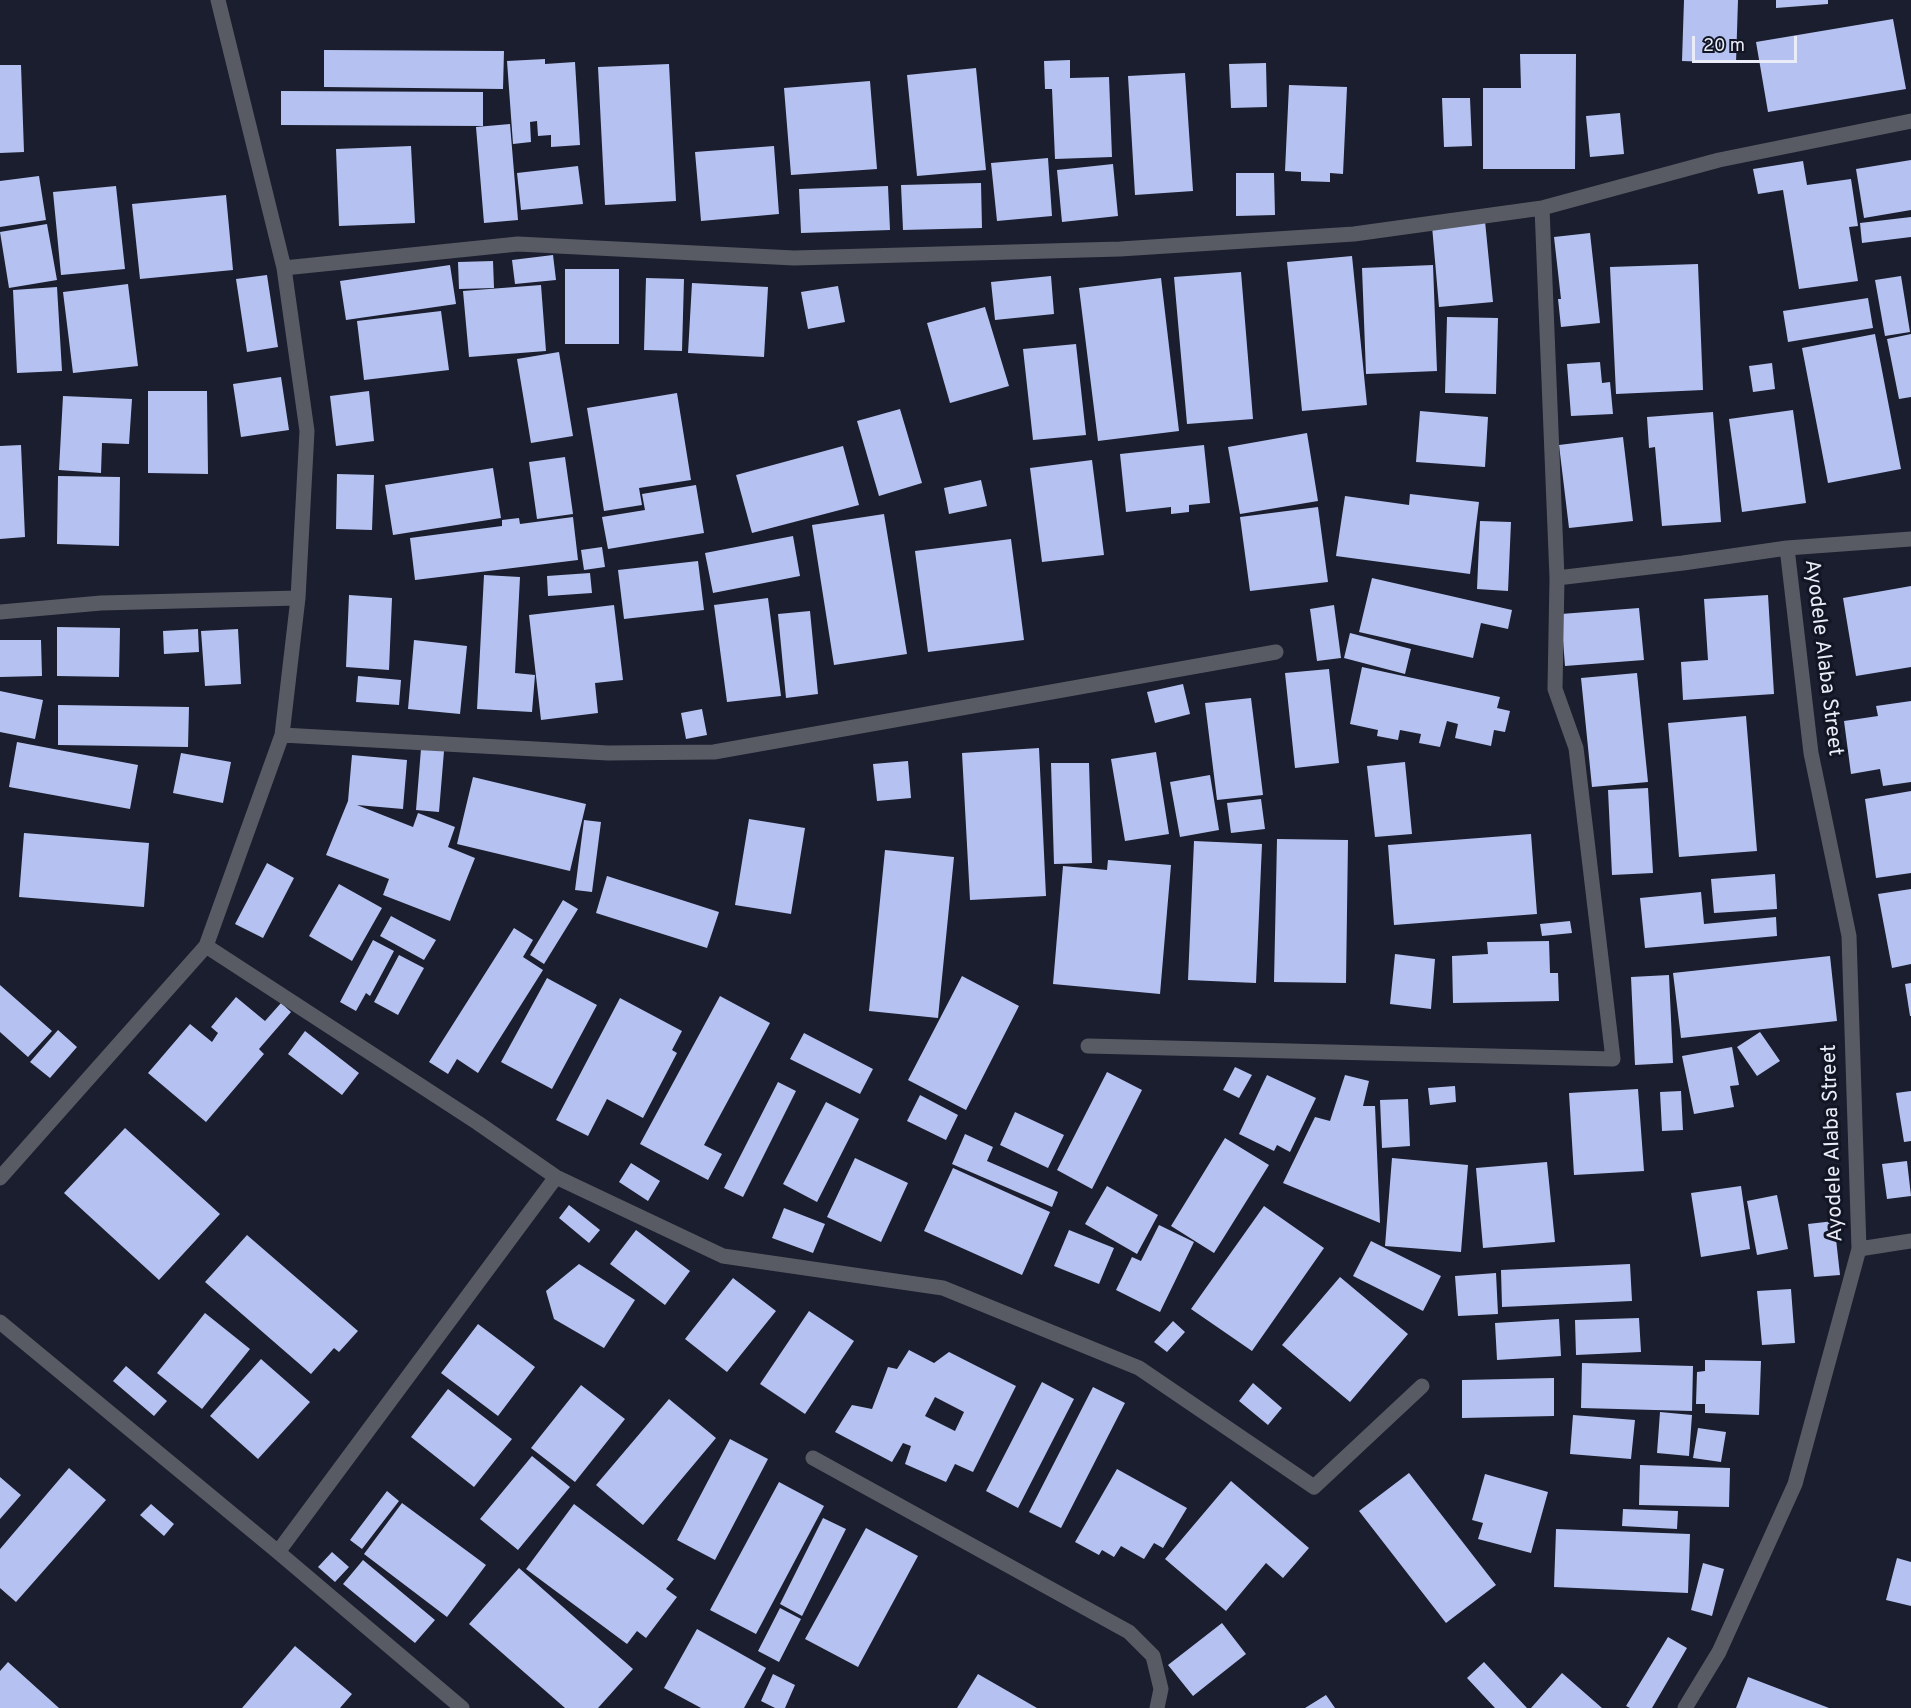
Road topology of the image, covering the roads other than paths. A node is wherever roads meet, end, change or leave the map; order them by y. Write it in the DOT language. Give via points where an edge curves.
graph roads {
  1 [pos="218,0"];
  2 [pos="1911,121"];
  3 [pos="1542,208"];
  4 [pos="284,268"];
  5 [pos="1911,539"];
  6 [pos="1787,548"];
  7 [pos="1557,578"];
  8 [pos="298,598"];
  9 [pos="0,612"];
  10 [pos="1276,652"];
  11 [pos="282,735"];
  12 [pos="206,946"];
  13 [pos="1088,1046"];
  14 [pos="556,1177"];
  15 [pos="0,1178"];
  16 [pos="1911,1241"];
  17 [pos="1859,1249"];
  18 [pos="0,1322"];
  19 [pos="1422,1386"];
  20 [pos="813,1458"];
  21 [pos="278,1552"];
  22 [pos="462,1708"];
  23 [pos="1157,1708"];
  24 [pos="1685,1708"];
  1 -- 4 [label="street"];
  2 -- 3 [label="street" via="1719,160"];
  3 -- 4 [label="street" via="1354,234 1120,249 794,258 518,244"];
  3 -- 7 [label="street"];
  4 -- 8 [label="street" via="307,431"];
  5 -- 6 [label="street"];
  6 -- 7 [label="street"];
  6 -- 17 [label="street, Ayodele Alaba Street" via="1811,753 1849,936"];
  7 -- 13 [label="street" via="1555,688 1576,748 1613,1059"];
  8 -- 9 [label="street" via="101,603"];
  8 -- 11 [label="street"];
  10 -- 11 [label="street" via="714,752 608,753"];
  11 -- 12 [label="street"];
  12 -- 14 [label="street"];
  12 -- 15 [label="street"];
  14 -- 19 [label="street" via="723,1256 943,1288 1117,1359 1138,1368 1314,1487"];
  14 -- 21 [label="street"];
  16 -- 17 [label="street"];
  17 -- 24 [label="street, Ayodele Alaba Street" via="1795,1484 1719,1652"];
  18 -- 21 [label="street"];
  20 -- 23 [label="street" via="1129,1632 1154,1656 1161,1689"];
  21 -- 22 [label="street"];
}
